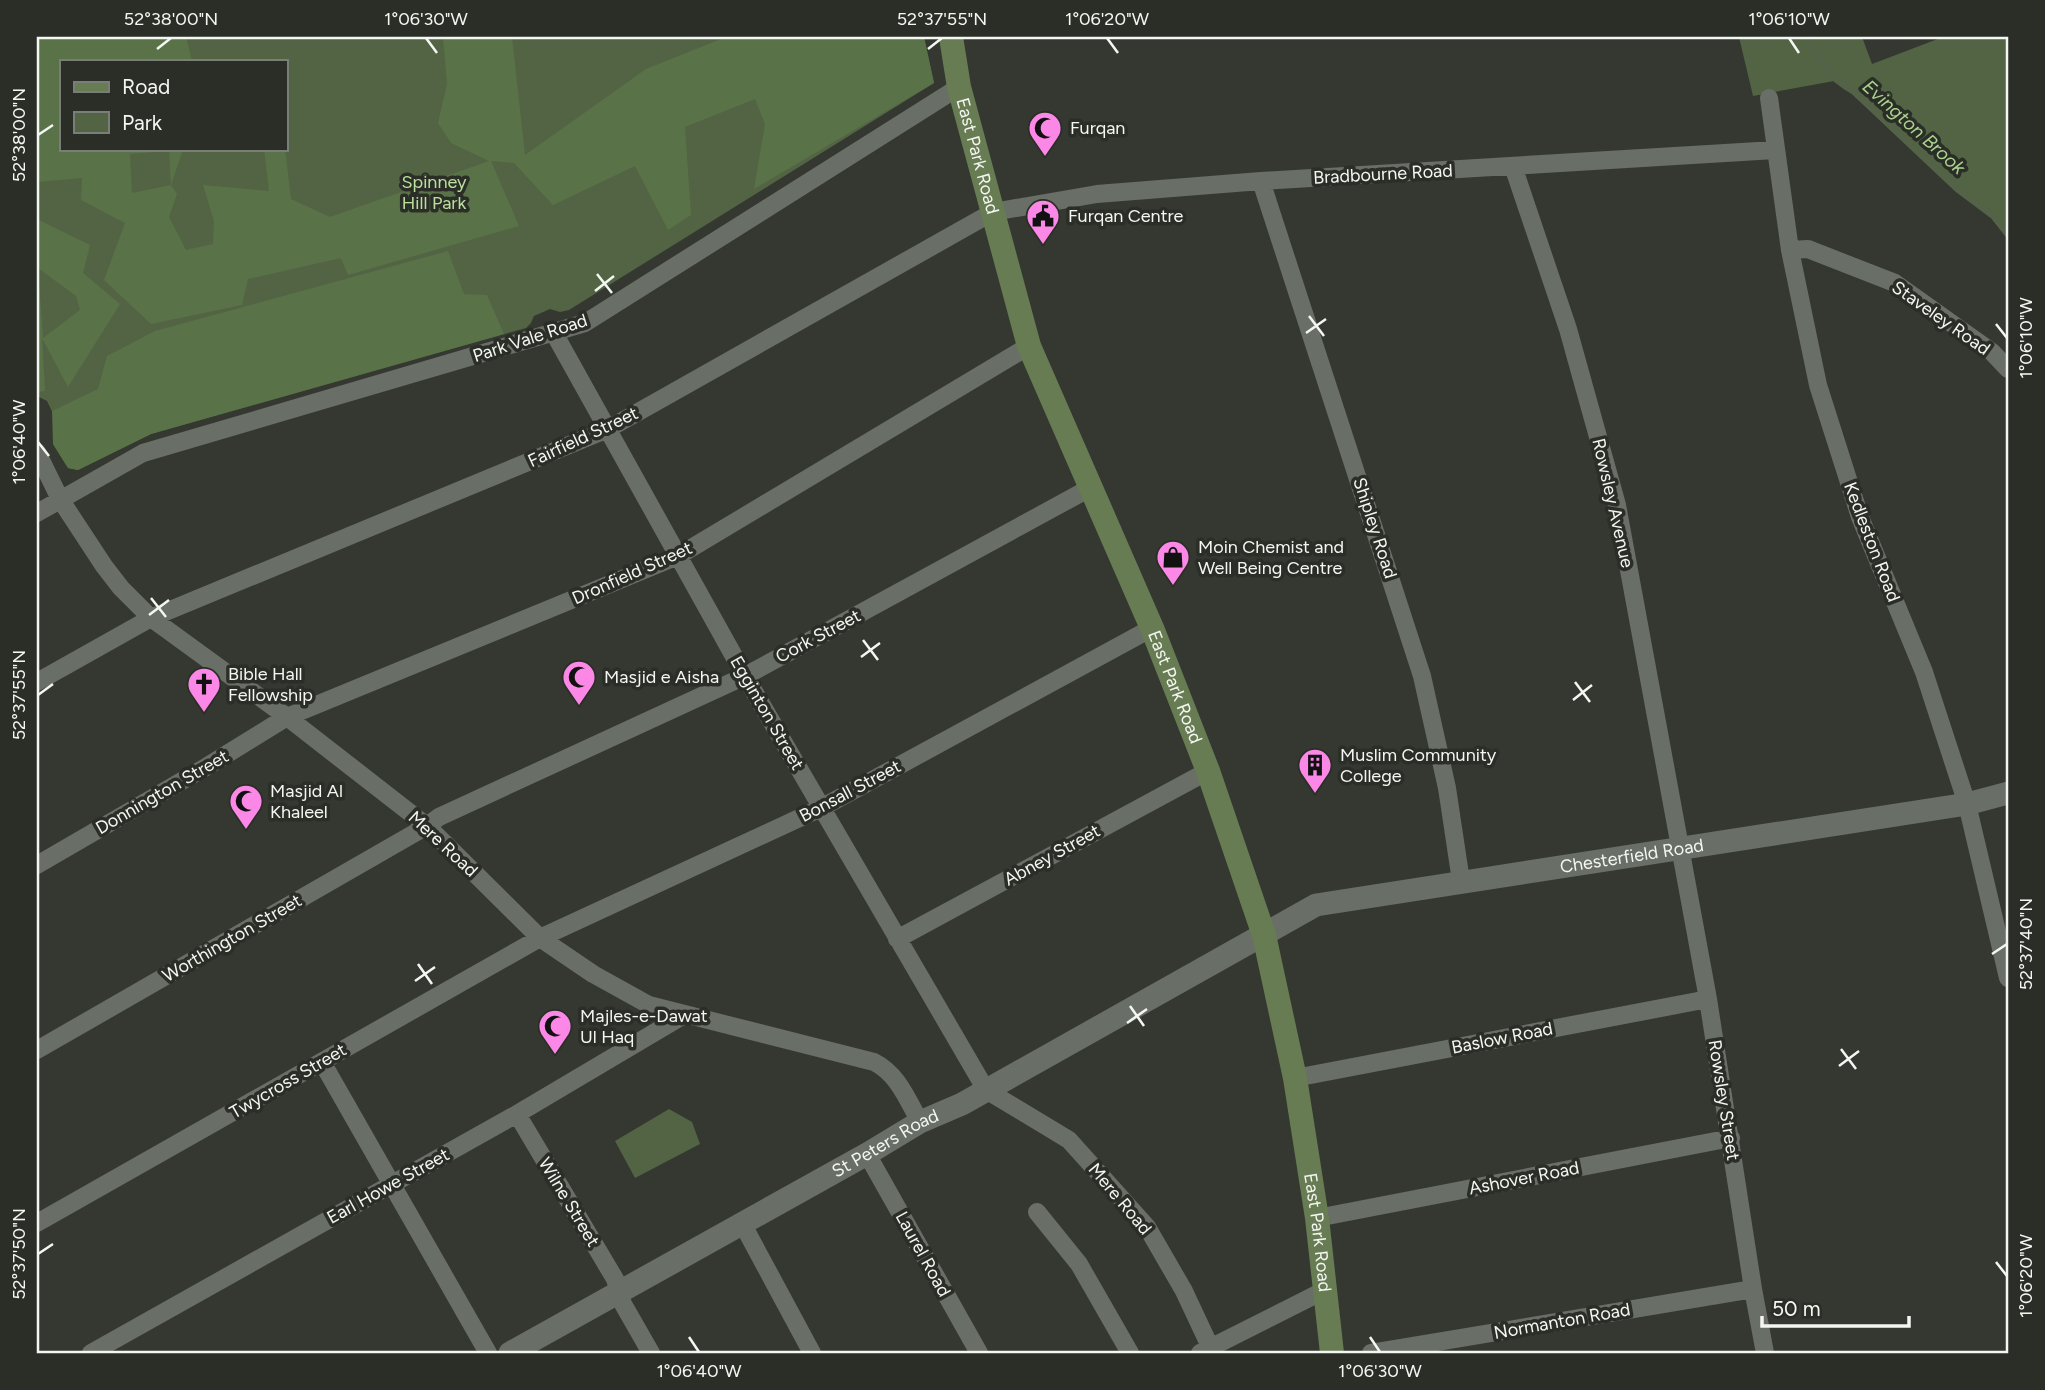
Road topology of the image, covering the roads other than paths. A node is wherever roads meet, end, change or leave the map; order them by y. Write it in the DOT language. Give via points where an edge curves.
graph roads {
  1 [pos="951,37"];
  2 [pos="960,87"];
  3 [pos="1769,98"];
  4 [pos="1775,150"];
  5 [pos="1513,166"];
  6 [pos="1261,181"];
  7 [pos="993,212"];
  8 [pos="1790,250"];
  9 [pos="554,333"];
  10 [pos="1029,346"];
  11 [pos="2008,369"];
  12 [pos="608,429"];
  13 [pos="37,452"];
  14 [pos="1090,488"];
  15 [pos="60,499"];
  16 [pos="37,513"];
  17 [pos="678,556"];
  18 [pos="151,618"];
  19 [pos="1152,628"];
  20 [pos="745,676"];
  21 [pos="37,682"];
  22 [pos="286,717"];
  23 [pos="1208,771"];
  24 [pos="2008,793"];
  25 [pos="1967,804"];
  26 [pos="821,808"];
  27 [pos="427,826"];
  28 [pos="1679,848"];
  29 [pos="37,864"];
  30 [pos="1461,881"];
  31 [pos="1264,935"];
  32 [pos="540,938"];
  33 [pos="897,939"];
  34 [pos="2008,978"];
  35 [pos="1708,999"];
  36 [pos="684,1016"];
  37 [pos="37,1050"];
  38 [pos="322,1062"];
  39 [pos="1296,1078"];
  40 [pos="986,1090"];
  41 [pos="517,1114"];
  42 [pos="920,1122"];
  43 [pos="1731,1138"];
  44 [pos="867,1154"];
  45 [pos="391,1185"];
  46 [pos="1037,1212"];
  47 [pos="1317,1218"];
  48 [pos="37,1223"];
  49 [pos="741,1223"];
  50 [pos="1753,1289"];
  51 [pos="1325,1290"];
  52 [pos="619,1291"];
  53 [pos="1208,1351"];
  54 [pos="91,1353"];
  55 [pos="488,1353"];
  56 [pos="510,1353"];
  57 [pos="651,1353"];
  58 [pos="812,1353"];
  59 [pos="979,1353"];
  60 [pos="1130,1353"];
  61 [pos="1332,1353"];
  62 [pos="1371,1353"];
  63 [pos="1765,1353"];
  1 -- 2 [label="main road, East Park Road"];
  2 -- 7 [label="main road, East Park Road"];
  2 -- 9 [label="street, Park Vale Road" via="585,323"];
  3 -- 4 [label="street, Kedleston Road"];
  4 -- 5 [label="street, Bradbourne Road"];
  4 -- 8 [label="street, Kedleston Road"];
  5 -- 6 [label="street, Bradbourne Road"];
  5 -- 28 [label="street, Rowsley Avenue" via="1568,330 1617,505"];
  6 -- 7 [label="street, Bradbourne Road" via="1097,194"];
  6 -- 30 [label="street, Shipley Road" via="1422,676 1447,788"];
  7 -- 10 [label="main road, East Park Road"];
  7 -- 12 [label="street, Fairfield Street"];
  8 -- 11 [label="street, Staveley Road" via="1808,249 1895,283 1992,352"];
  8 -- 25 [label="street, Kedleston Road" via="1818,385 1860,517 1924,672"];
  9 -- 12 [label="street, Egginton Street"];
  9 -- 15 [label="street, Park Vale Road" via="143,453"];
  10 -- 14 [label="main road, East Park Road"];
  10 -- 17 [label="street, Dronfield Street"];
  12 -- 17 [label="street, Egginton Street"];
  12 -- 18 [label="street, Fairfield Street"];
  13 -- 15 [label="street, Mere Road"];
  14 -- 19 [label="main road, East Park Road"];
  14 -- 20 [label="street, Cork Street"];
  15 -- 16 [label="street, Park Vale Road"];
  15 -- 18 [label="street, Mere Road" via="121,588"];
  17 -- 20 [label="street, Egginton Street"];
  17 -- 22 [label="street, Dronfield Street"];
  18 -- 21 [label="street, Fairfield Street"];
  18 -- 22 [label="street, Mere Road"];
  19 -- 23 [label="main road, East Park Road"];
  19 -- 26 [label="street, Bonsall Street"];
  20 -- 26 [label="street, Egginton Street"];
  20 -- 27 [label="street, Cork Street"];
  22 -- 27 [label="street, Mere Road"];
  22 -- 29 [label="street, Donnington Street"];
  23 -- 31 [label="main road, East Park Road"];
  23 -- 33 [label="street, Abney Street"];
  24 -- 25 [label="street, Chesterfield Road"];
  25 -- 28 [label="street, Chesterfield Road"];
  25 -- 34 [label="street, Kedleston Road"];
  26 -- 32 [label="street, Bonsall Street"];
  26 -- 33 [label="street, Egginton Street"];
  27 -- 32 [label="street, Mere Road"];
  27 -- 37 [label="street, Worthington Street"];
  28 -- 30 [label="street, Chesterfield Road"];
  28 -- 35 [label="street, Rowsley Street"];
  30 -- 31 [label="street, Chesterfield Road" via="1316,905"];
  31 -- 39 [label="main road, East Park Road"];
  31 -- 40 [label="street, St Peters Road"];
  32 -- 36 [label="street, Mere Road" via="649,1005"];
  32 -- 38 [label="street, Twycross Street"];
  33 -- 40 [label="street, Egginton Street"];
  35 -- 39 [label="street, Baslow Road"];
  35 -- 43 [label="street, Rowsley Street"];
  36 -- 41 [label="street, Earl Howe Street"];
  36 -- 42 [label="street, Mere Road" via="874,1062 898,1082"];
  38 -- 45 [label="street"];
  38 -- 48 [label="street, Twycross Street"];
  39 -- 47 [label="main road, East Park Road"];
  40 -- 42 [label="street, St Peters Road"];
  40 -- 53 [label="street, Mere Road" via="1069,1140 1147,1227 1184,1291"];
  41 -- 45 [label="street, Earl Howe Street"];
  41 -- 52 [label="street, Wilne Street"];
  42 -- 44 [label="street, St Peters Road"];
  43 -- 47 [label="street, Ashover Road"];
  43 -- 50 [label="street, Rowsley Street"];
  44 -- 49 [label="street, St Peters Road"];
  44 -- 59 [label="street, Laurel Road"];
  45 -- 54 [label="street, Earl Howe Street"];
  45 -- 55 [label="street"];
  46 -- 60 [label="street" via="1079,1264"];
  47 -- 51 [label="main road, East Park Road"];
  49 -- 52 [label="street, St Peters Road"];
  49 -- 58 [label="street"];
  50 -- 62 [label="street, Normanton Road"];
  50 -- 63 [label="street, Rowsley Street"];
  51 -- 53 [label="street, Mere Road"];
  51 -- 61 [label="main road, East Park Road"];
  52 -- 56 [label="street, St Peters Road"];
  52 -- 57 [label="street, Wilne Street"];
}
